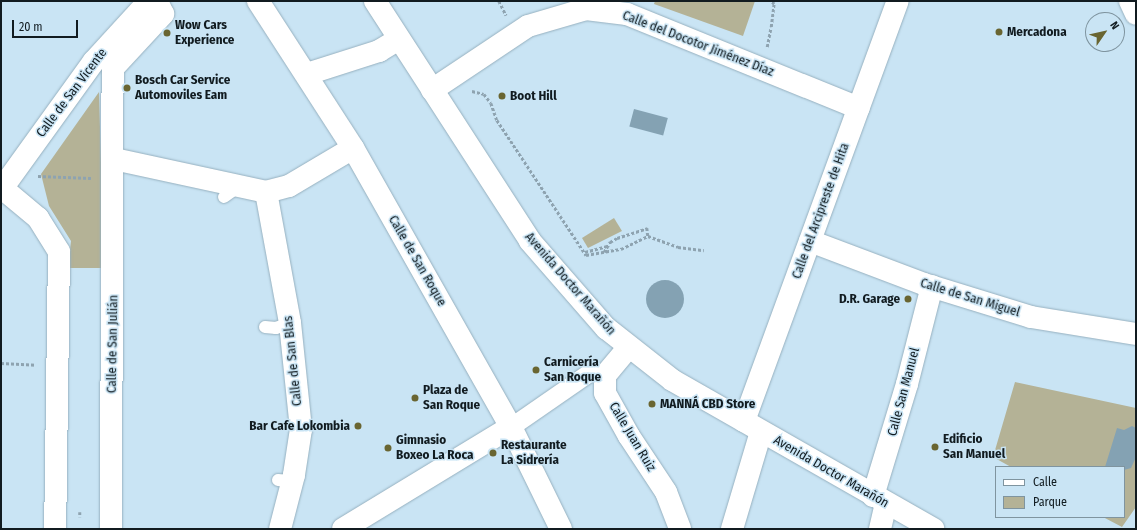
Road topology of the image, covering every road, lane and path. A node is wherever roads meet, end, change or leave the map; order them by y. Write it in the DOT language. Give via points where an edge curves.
graph roads {
  1 [pos="149,1"];
  2 [pos="157,1"];
  3 [pos="258,1"];
  4 [pos="374,1"];
  5 [pos="499,1"];
  6 [pos="772,1"];
  7 [pos="898,1"];
  8 [pos="1130,1"];
  9 [pos="504,10"];
  10 [pos="1136,14"];
  11 [pos="399,39"];
  12 [pos="766,52"];
  13 [pos="307,74"];
  14 [pos="432,90"];
  15 [pos="467,90"];
  16 [pos="859,108"];
  17 [pos="353,148"];
  18 [pos="114,159"];
  19 [pos="97,178"];
  20 [pos="5,184"];
  21 [pos="266,192"];
  22 [pos="648,236"];
  23 [pos="810,241"];
  24 [pos="608,246"];
  25 [pos="704,250"];
  26 [pos="585,252"];
  27 [pos="604,252"];
  28 [pos="932,286"];
  29 [pos="290,323"];
  30 [pos="265,327"];
  31 [pos="1136,334"];
  32 [pos="628,348"];
  33 [pos="1,363"];
  34 [pos="39,365"];
  35 [pos="594,370"];
  36 [pos="752,426"];
  37 [pos="512,427"];
  38 [pos="880,500"];
  39 [pos="80,512"];
  40 [pos="80,517"];
  41 [pos="55,529"];
  42 [pos="111,529"];
  43 [pos="280,529"];
  44 [pos="343,529"];
  45 [pos="562,529"];
  46 [pos="680,529"];
  47 [pos="732,529"];
  48 [pos="880,529"];
  49 [pos="933,529"];
  1 -- 20 [label="street, Calle de San Vicente" via="94,61"];
  2 -- 18 [label="street, Calle de San Julián" via="163,14 113,68"];
  3 -- 13 [label="street, Calle de San Roque"];
  4 -- 11 [label="street, Avenida Doctor Marañón"];
  5 -- 9 [label="path"];
  6 -- 12 [label="path" via="774,4"];
  7 -- 16 [label="street, Calle del Arcipreste de Hita"];
  8 -- 10 [label="street"];
  11 -- 13 [label="street" via="379,51"];
  11 -- 14 [label="street, Avenida Doctor Marañón"];
  13 -- 17 [label="street, Calle de San Roque"];
  14 -- 16 [label="street, Calle del Docotor Jiménez Díaz" via="528,26 586,9 627,14"];
  14 -- 32 [label="street, Avenida Doctor Marañón" via="530,240 606,328"];
  15 -- 26 [label="path" via="484,94 491,102 497,120"];
  16 -- 23 [label="street, Calle del Arcipreste de Hita"];
  17 -- 21 [label="street" via="289,186"];
  17 -- 37 [label="street, Calle de San Roque"];
  18 -- 21 [label="street" via="232,191"];
  18 -- 42 [label="street, Calle de San Julián"];
  19 -- 20 [label="path"];
  20 -- 41 [label="street" via="38,218 59,252"];
  21 -- 29 [label="street, Calle de San Blas"];
  22 -- 24 [label="path" via="647,228 618,238"];
  22 -- 25 [label="path" via="678,247"];
  22 -- 27 [label="path" via="621,248"];
  23 -- 28 [label="street, Calle de San Miguel"];
  23 -- 36 [label="street, Calle del Arcipreste de Hita"];
  24 -- 26 [label="path"];
  24 -- 27 [label="path"];
  26 -- 27 [label="path" via="586,255"];
  28 -- 31 [label="street, Calle de San Miguel" via="1031,317"];
  28 -- 38 [label="street, Calle San Manuel"];
  29 -- 30 [label="lane" via="276,328"];
  29 -- 43 [label="street, Calle de San Blas" via="301,429 286,477"];
  32 -- 36 [label="street, Avenida Doctor Marañón" via="672,380"];
  32 -- 46 [label="street, Calle Juan Ruiz" via="605,375 605,393 629,436 666,492"];
  33 -- 34 [label="path"];
  35 -- 37 [label="street"];
  36 -- 38 [label="street, Avenida Doctor Marañón"];
  36 -- 47 [label="street, Calle del Arcipreste de Hita"];
  37 -- 44 [label="street"];
  37 -- 45 [label="street, Calle de San Roque"];
  38 -- 48 [label="street, Calle San Manuel"];
  38 -- 49 [label="street, Avenida Doctor Marañón"];
  39 -- 40 [label="path"];
}
